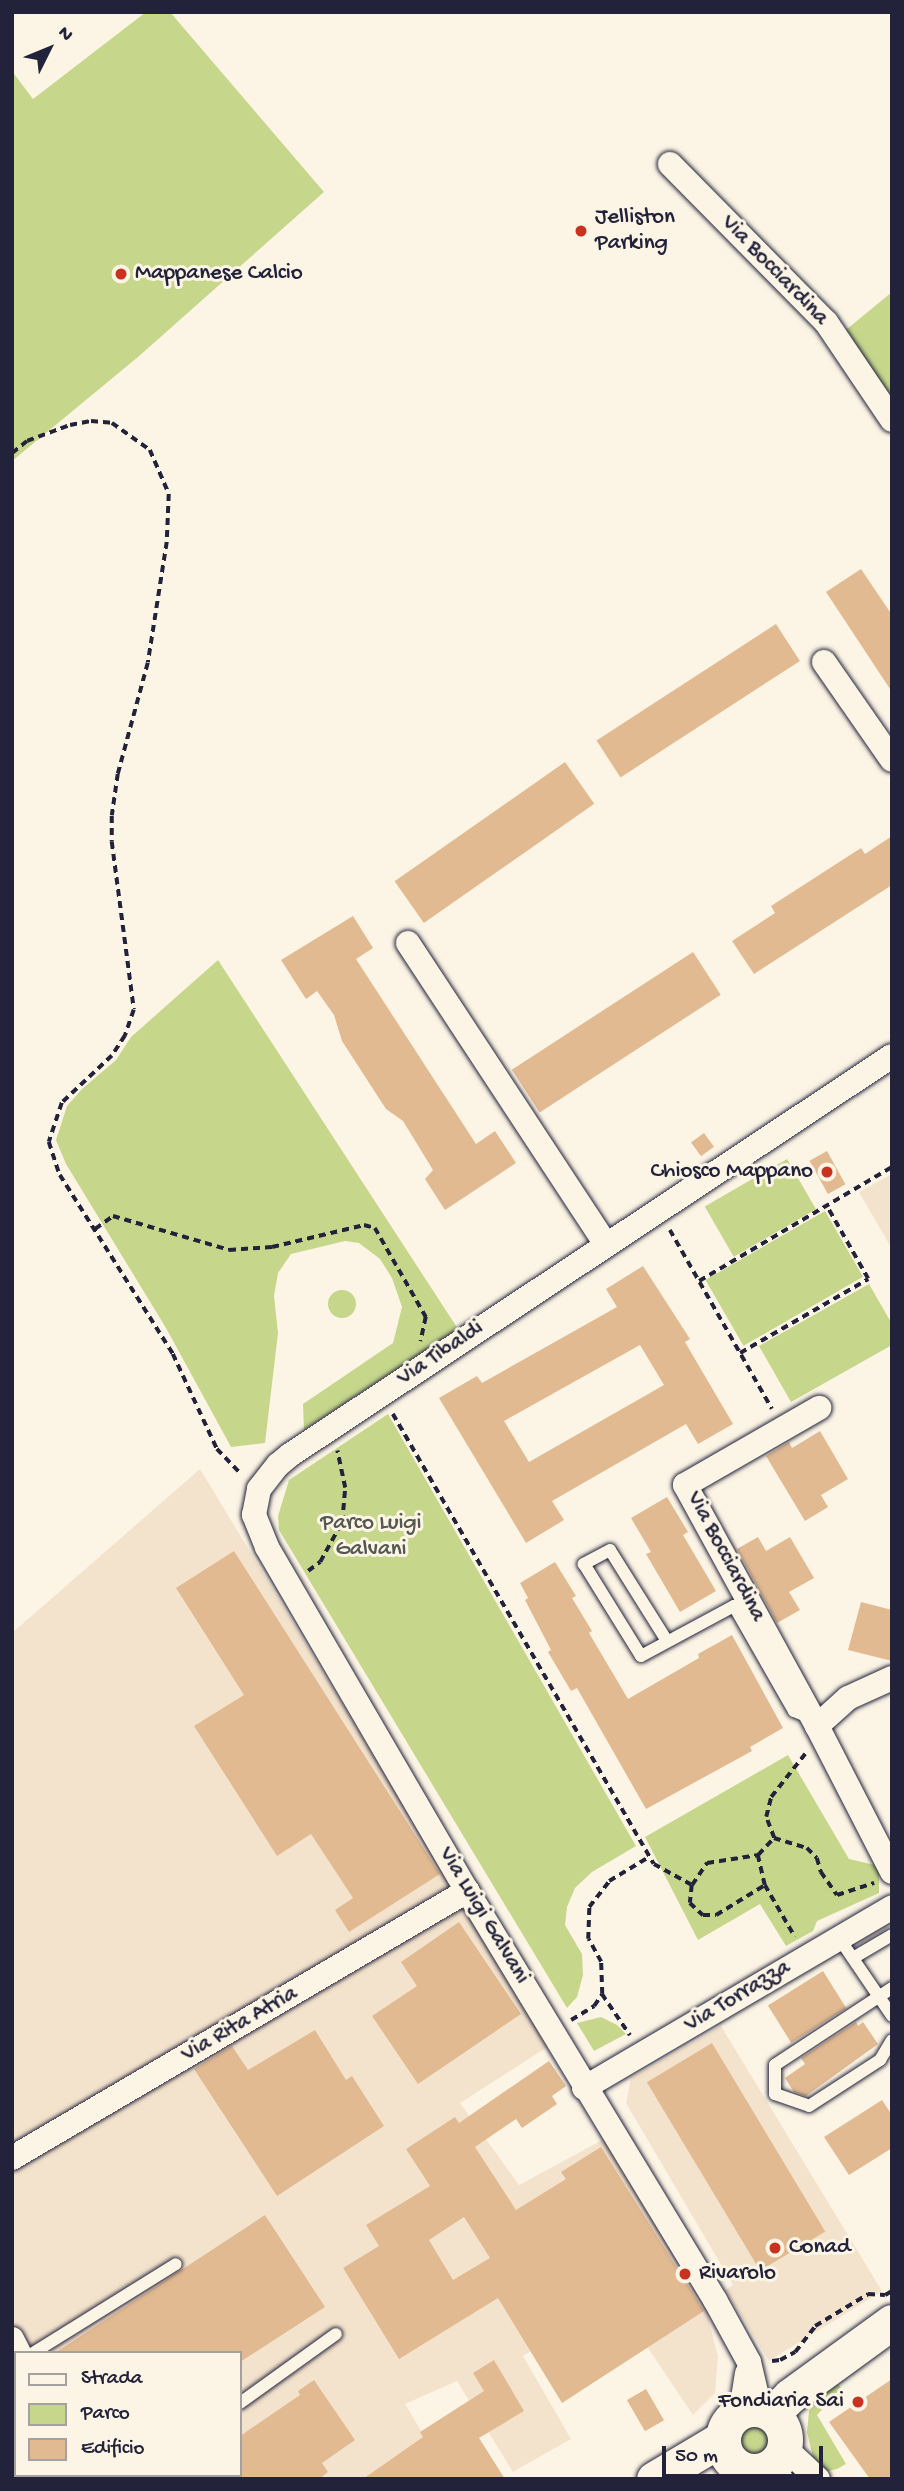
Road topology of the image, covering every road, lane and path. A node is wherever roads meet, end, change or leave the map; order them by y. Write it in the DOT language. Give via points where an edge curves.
graph roads {
  1 [pos="670,164"];
  2 [pos="892,420"];
  3 [pos="12,453"];
  4 [pos="824,662"];
  5 [pos="892,760"];
  6 [pos="408,943"];
  7 [pos="892,1056"];
  8 [pos="892,1167"];
  9 [pos="826,1205"];
  10 [pos="657,1211"];
  11 [pos="95,1229"];
  12 [pos="606,1245"];
  13 [pos="699,1280"];
  14 [pos="740,1353"];
  15 [pos="419,1368"];
  16 [pos="381,1394"];
  17 [pos="819,1408"];
  18 [pos="784,1428"];
  19 [pos="326,1431"];
  20 [pos="259,1489"];
  21 [pos="288,1584"];
  22 [pos="667,1642"];
  23 [pos="892,1678"];
  24 [pos="817,1727"];
  25 [pos="774,1838"];
  26 [pos="758,1855"];
  27 [pos="649,1857"];
  28 [pos="886,1876"];
  29 [pos="692,1885"];
  30 [pos="765,1885"];
  31 [pos="467,1891"];
  32 [pos="892,1907"];
  33 [pos="892,1935"];
  34 [pos="846,1948"];
  35 [pos="806,1956"];
  36 [pos="892,1988"];
  37 [pos="602,1994"];
  38 [pos="879,1997"];
  39 [pos="892,2017"];
  40 [pos="551,2032"];
  41 [pos="892,2040"];
  42 [pos="640,2055"];
  43 [pos="584,2088"];
  44 [pos="12,2158"];
  45 [pos="176,2264"];
  46 [pos="892,2322"];
  47 [pos="335,2333"];
  48 [pos="36,2351"];
  49 [pos="242,2402"];
  50 [pos="760,2440"];
  51 [pos="656,2477"];
  52 [pos="818,2479"];
  1 -- 2 [label="street, Via Bocciardina" via="825,322"];
  3 -- 11 [label="path" via="27,441 70,425 112,423 150,450 169,494 167,542 148,663 118,774 112,816 134,1010 112,1056 62,1103 49,1142 60,1175"];
  4 -- 5 [label="street"];
  6 -- 12 [label="street"];
  7 -- 10 [label="street, Via Tibaldi"];
  8 -- 9 [label="path"];
  9 -- 13 [label="path"];
  9 -- 14 [label="path" via="868,1279"];
  10 -- 12 [label="street, Via Tibaldi"];
  10 -- 13 [label="path"];
  11 -- 15 [label="path" via="113,1216 229,1250 272,1247 364,1225 375,1228 426,1317 414,1359"];
  11 -- 20 [label="path" via="173,1353 217,1449"];
  12 -- 15 [label="street, Via Tibaldi"];
  13 -- 14 [label="path"];
  14 -- 18 [label="path"];
  15 -- 16 [label="street, Via Tibaldi"];
  16 -- 19 [label="street, Via Tibaldi"];
  16 -- 27 [label="path"];
  17 -- 18 [label="street, Via Bocciardina"];
  18 -- 24 [label="street, Via Bocciardina" via="685,1485"];
  19 -- 20 [label="street, Via Tibaldi" via="278,1465"];
  19 -- 21 [label="path" via="343,1473 342,1522 320,1562"];
  20 -- 21 [label="street, Via Luigi Galvani" via="254,1515"];
  21 -- 31 [label="street, Via Luigi Galvani"];
  22 -- 22 [label="lane" via="641,1656 584,1564 610,1550"];
  22 -- 24 [label="lane" via="734,1606 794,1711"];
  23 -- 24 [label="street" via="848,1699"];
  24 -- 25 [label="path" via="771,1797 766,1817"];
  24 -- 28 [label="street"];
  25 -- 26 [label="path"];
  25 -- 28 [label="path" via="807,1848 837,1895"];
  26 -- 29 [label="path" via="707,1863"];
  26 -- 30 [label="path"];
  27 -- 29 [label="path" via="653,1864"];
  27 -- 37 [label="path" via="609,1881 589,1907 588,1939 601,1962"];
  29 -- 30 [label="path" via="690,1902 703,1915 716,1915"];
  30 -- 35 [label="path"];
  31 -- 40 [label="street, Via Luigi Galvani"];
  31 -- 44 [label="street, Via Rita Atria"];
  32 -- 34 [label="street, Via Torrazza"];
  33 -- 34 [label="lane"];
  34 -- 35 [label="street, Via Torrazza"];
  34 -- 38 [label="lane"];
  35 -- 42 [label="street, Via Torrazza"];
  36 -- 38 [label="lane"];
  37 -- 40 [label="path" via="594,2006"];
  37 -- 42 [label="path"];
  38 -- 39 [label="lane"];
  38 -- 41 [label="lane" via="775,2065 775,2094 809,2106 880,2060"];
  40 -- 43 [label="street, Via Luigi Galvani"];
  42 -- 43 [label="street, Via Torrazza"];
  43 -- 50 [label="street, Via Luigi Galvani" via="750,2362"];
  45 -- 48 [label="lane"];
  46 -- 50 [label="main road" via="831,2367"];
  47 -- 49 [label="lane"];
  50 -- 51 [label="main road"];
  50 -- 52 [label="street"];
}
